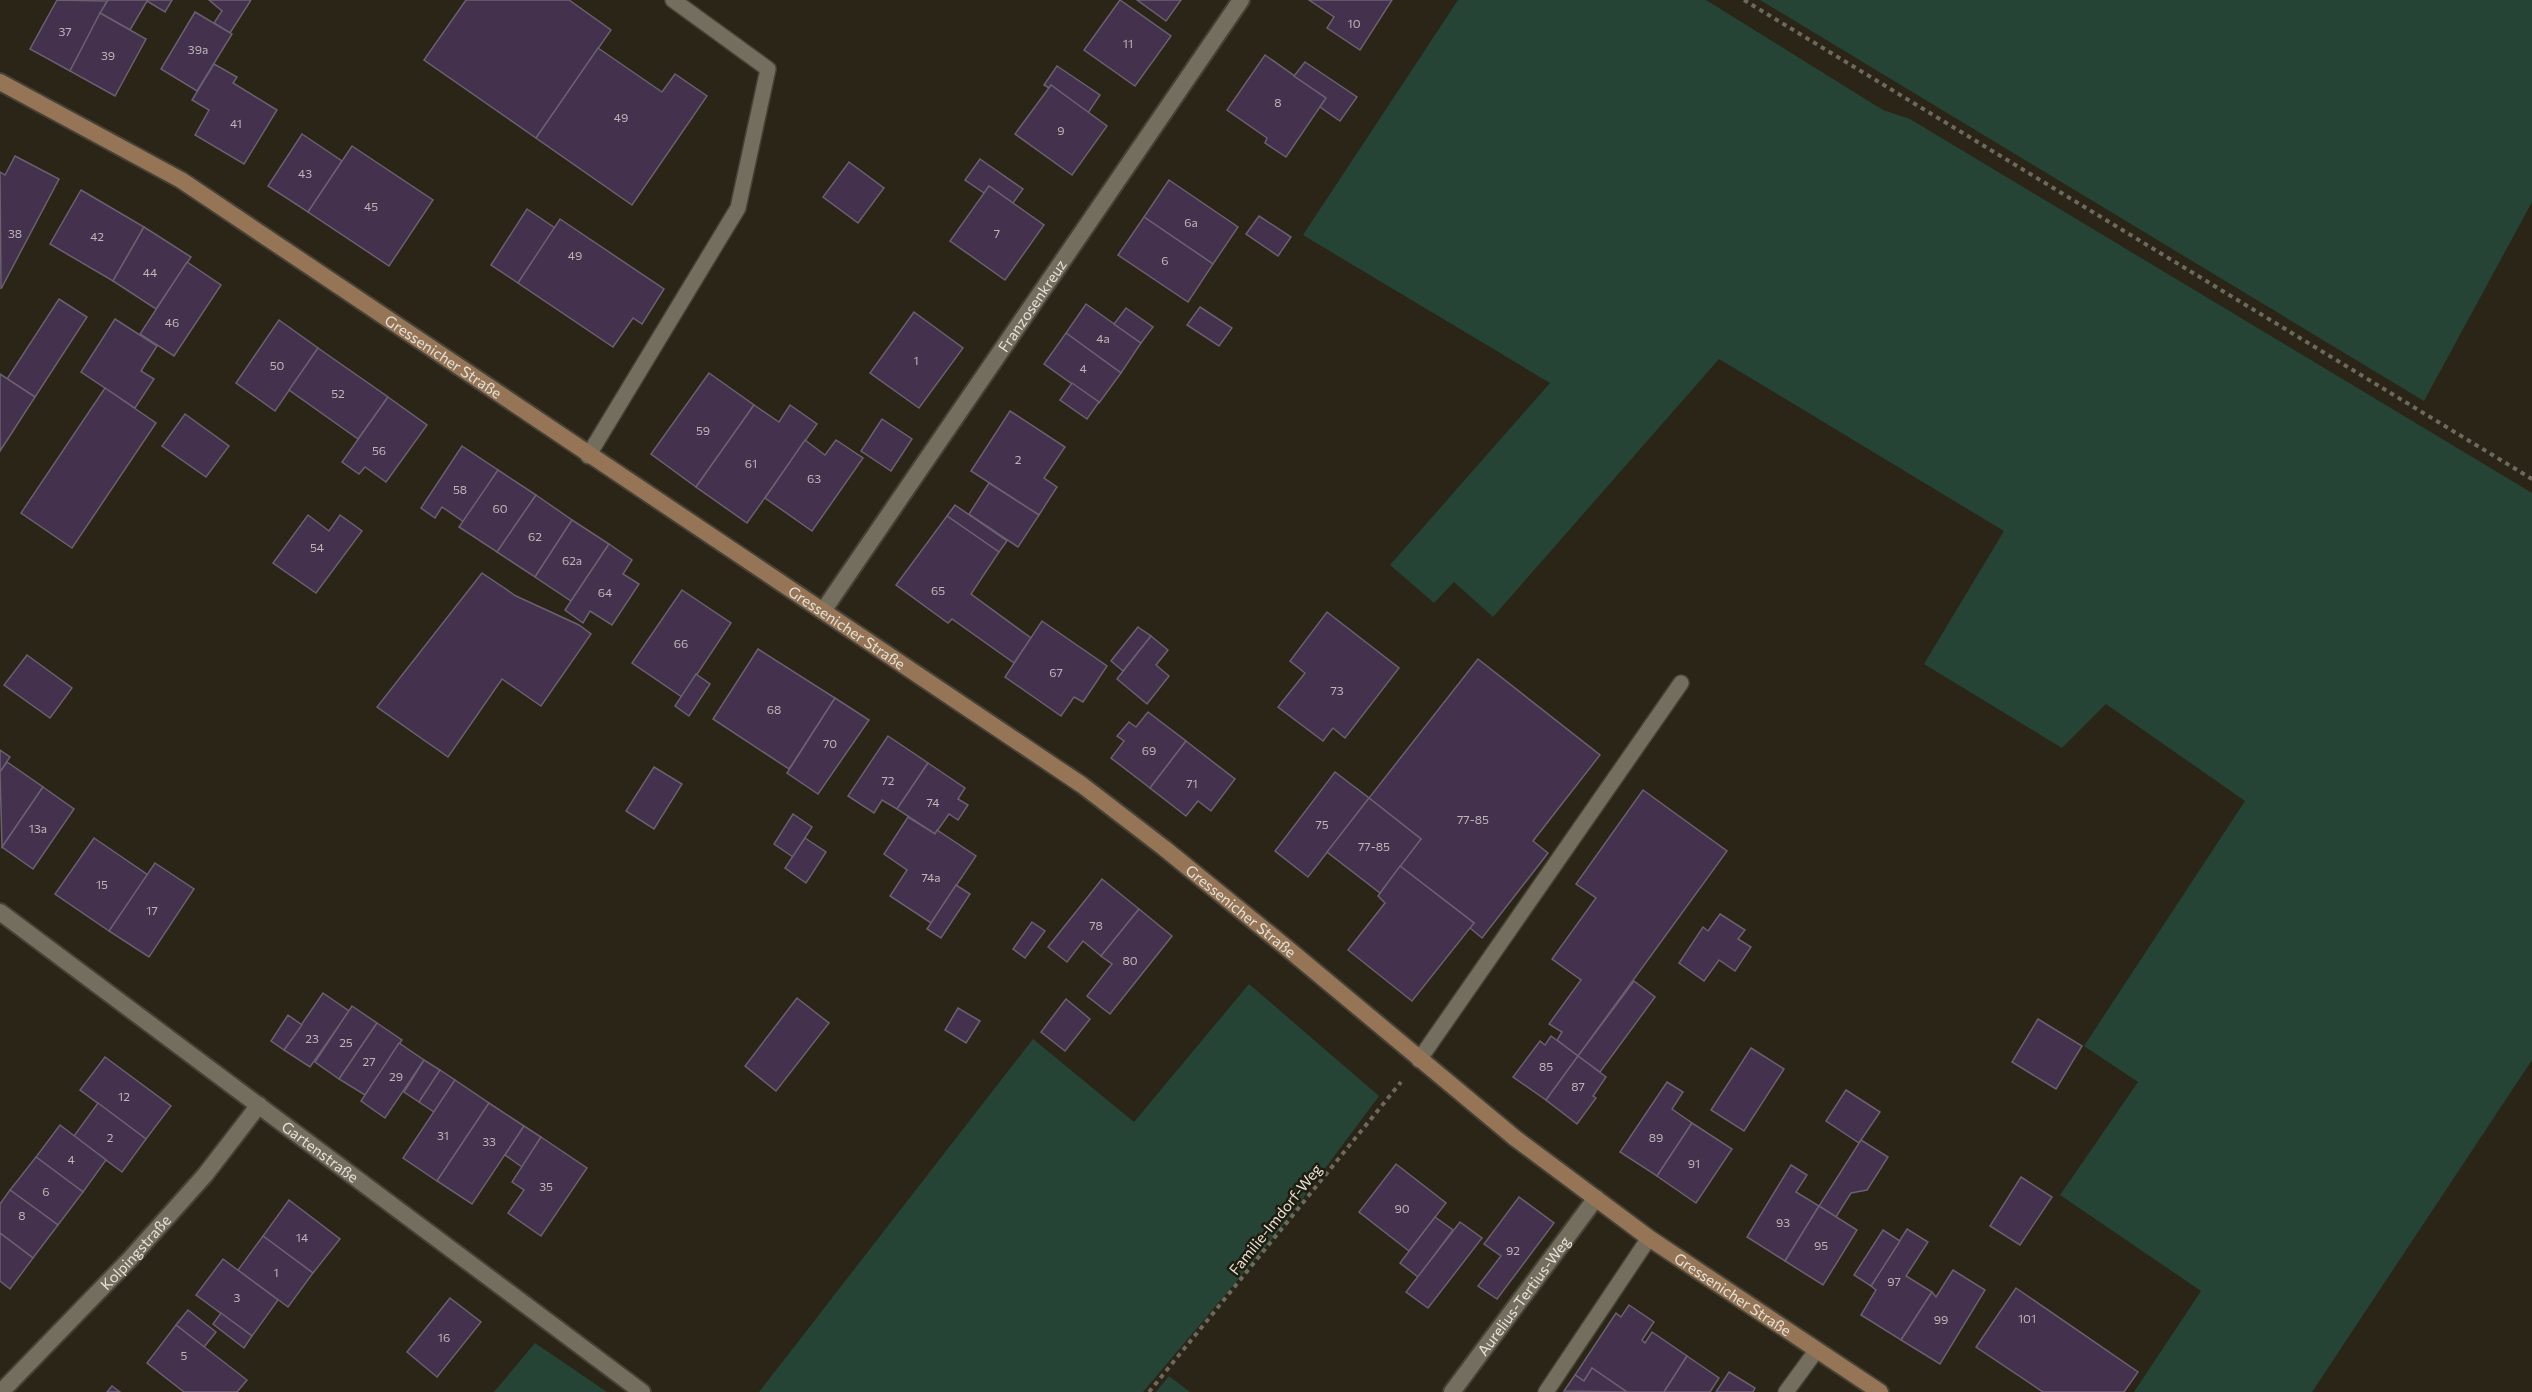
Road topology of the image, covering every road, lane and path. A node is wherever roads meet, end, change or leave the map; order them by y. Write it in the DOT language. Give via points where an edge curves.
graph roads {
  1 [pos="673,0"];
  2 [pos="1241,0"];
  3 [pos="1744,0"];
  4 [pos="0,82"];
  5 [pos="588,456"];
  6 [pos="2532,479"];
  7 [pos="823,611"];
  8 [pos="1682,682"];
  9 [pos="0,912"];
  10 [pos="1419,1060"];
  11 [pos="259,1105"];
  12 [pos="1596,1198"];
  13 [pos="1649,1238"];
  14 [pos="1816,1350"];
  15 [pos="1,1392"];
  16 [pos="642,1392"];
  17 [pos="1149,1392"];
  18 [pos="1452,1392"];
  19 [pos="1546,1392"];
  20 [pos="1786,1392"];
  21 [pos="1880,1392"];
  1 -- 5 [label="lane" via="768,69 738,208"];
  2 -- 7 [label="street, Franzosenkreuz"];
  3 -- 6 [label="path"];
  4 -- 5 [label="main road, Gressenicher Straße" via="181,180"];
  5 -- 7 [label="main road, Gressenicher Straße"];
  7 -- 10 [label="main road, Gressenicher Straße" via="1082,785 1287,948"];
  8 -- 10 [label="lane"];
  9 -- 11 [label="street, Gartenstraße"];
  10 -- 12 [label="main road, Gressenicher Straße"];
  10 -- 17 [label="path, Familie-Imdorf-Weg"];
  11 -- 15 [label="street, Kolpingstraße" via="205,1175 129,1260"];
  11 -- 16 [label="street, Gartenstraße"];
  12 -- 13 [label="main road, Gressenicher Straße"];
  12 -- 18 [label="street, Aurelius-Tertius-Weg"];
  13 -- 14 [label="main road, Gressenicher Straße"];
  13 -- 19 [label="lane"];
  14 -- 20 [label="lane"];
  14 -- 21 [label="main road, Gressenicher Straße"];
}
